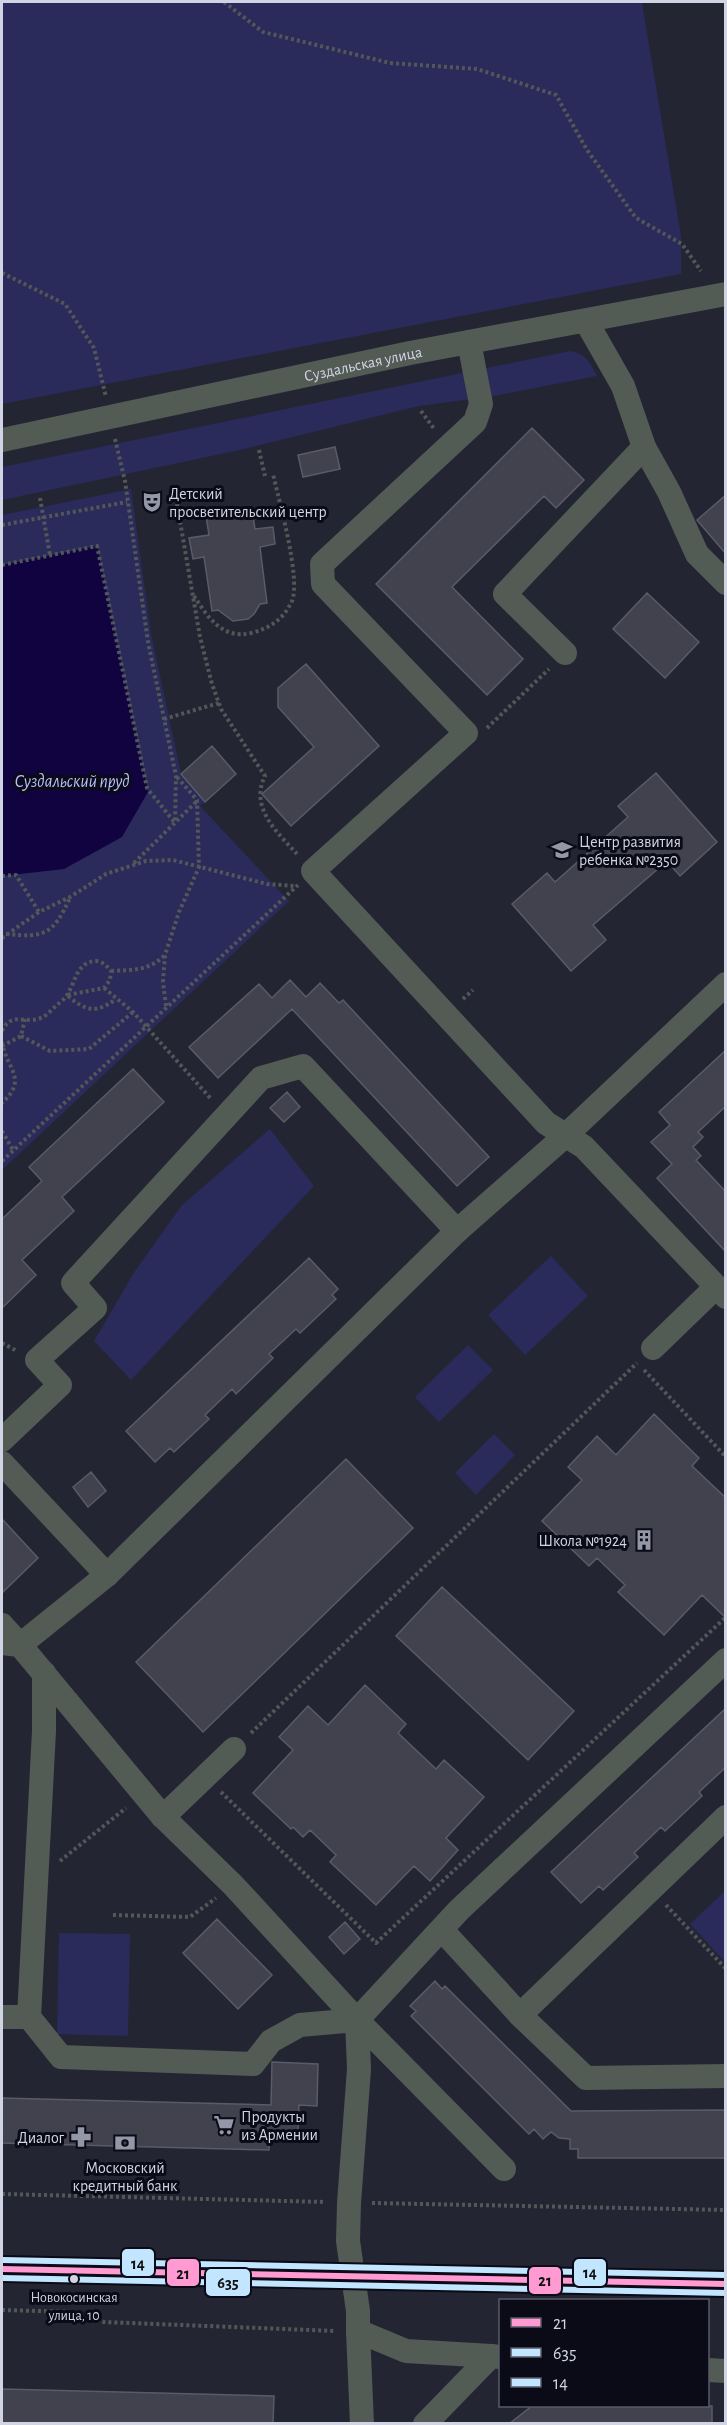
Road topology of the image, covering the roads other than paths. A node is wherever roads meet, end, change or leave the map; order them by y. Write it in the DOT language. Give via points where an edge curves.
graph roads {
  1 [pos="726,294"];
  2 [pos="586,321"];
  3 [pos="470,342"];
  4 [pos="2,441"];
  5 [pos="644,447"];
  6 [pos="726,583"];
  7 [pos="565,654"];
  8 [pos="726,984"];
  9 [pos="566,1136"];
  10 [pos="457,1231"];
  11 [pos="721,1292"];
  12 [pos="645,1355"];
  13 [pos="2,1440"];
  14 [pos="2,1463"];
  15 [pos="107,1575"];
  16 [pos="2,1625"];
  17 [pos="11,1644"];
  18 [pos="726,1660"];
  19 [pos="44,1673"];
  20 [pos="234,1749"];
  21 [pos="163,1817"];
  22 [pos="726,1817"];
  23 [pos="442,1930"];
  24 [pos="520,2015"];
  25 [pos="2,2017"];
  26 [pos="29,2017"];
  27 [pos="357,2020"];
  28 [pos="726,2076"];
  29 [pos="504,2169"];
  30 [pos="2,2269"];
  31 [pos="353,2277"];
  32 [pos="726,2284"];
  33 [pos="358,2331"];
  34 [pos="496,2357"];
  35 [pos="709,2370"];
  36 [pos="726,2372"];
  37 [pos="362,2424"];
  38 [pos="425,2424"];
  1 -- 2 [label="street, Суздальская улица"];
  2 -- 3 [label="street, Суздальская улица"];
  2 -- 5 [label="street" via="623,386"];
  3 -- 4 [label="street, Суздальская улица"];
  3 -- 9 [label="street" via="481,404 475,422 322,564 323,584 466,733 305,879 546,1123"];
  5 -- 6 [label="street" via="697,554"];
  5 -- 7 [label="street" via="505,594"];
  8 -- 9 [label="street"];
  9 -- 10 [label="street"];
  9 -- 11 [label="street" via="584,1147"];
  10 -- 13 [label="street" via="303,1066 261,1078 73,1283 95,1308 37,1360 60,1385"];
  10 -- 15 [label="street"];
  11 -- 12 [label="street"];
  14 -- 15 [label="street"];
  15 -- 17 [label="street"];
  16 -- 17 [label="street"];
  17 -- 19 [label="street"];
  18 -- 23 [label="street"];
  19 -- 21 [label="street" via="85,1710"];
  19 -- 26 [label="street"];
  20 -- 21 [label="street"];
  21 -- 27 [label="street" via="233,1885"];
  22 -- 24 [label="street"];
  23 -- 24 [label="street"];
  23 -- 27 [label="street"];
  24 -- 28 [label="street" via="586,2078"];
  25 -- 26 [label="street"];
  26 -- 27 [label="street" via="61,2057 253,2064 272,2041 300,2025"];
  27 -- 29 [label="street"];
  27 -- 31 [label="street" via="359,2069 348,2203"];
  30 -- 31 [label="street"];
  31 -- 32 [label="street"];
  31 -- 33 [label="street"];
  33 -- 34 [label="street" via="406,2351"];
  33 -- 37 [label="street"];
  34 -- 38 [label="street"];
  35 -- 36 [label="street"];
}
